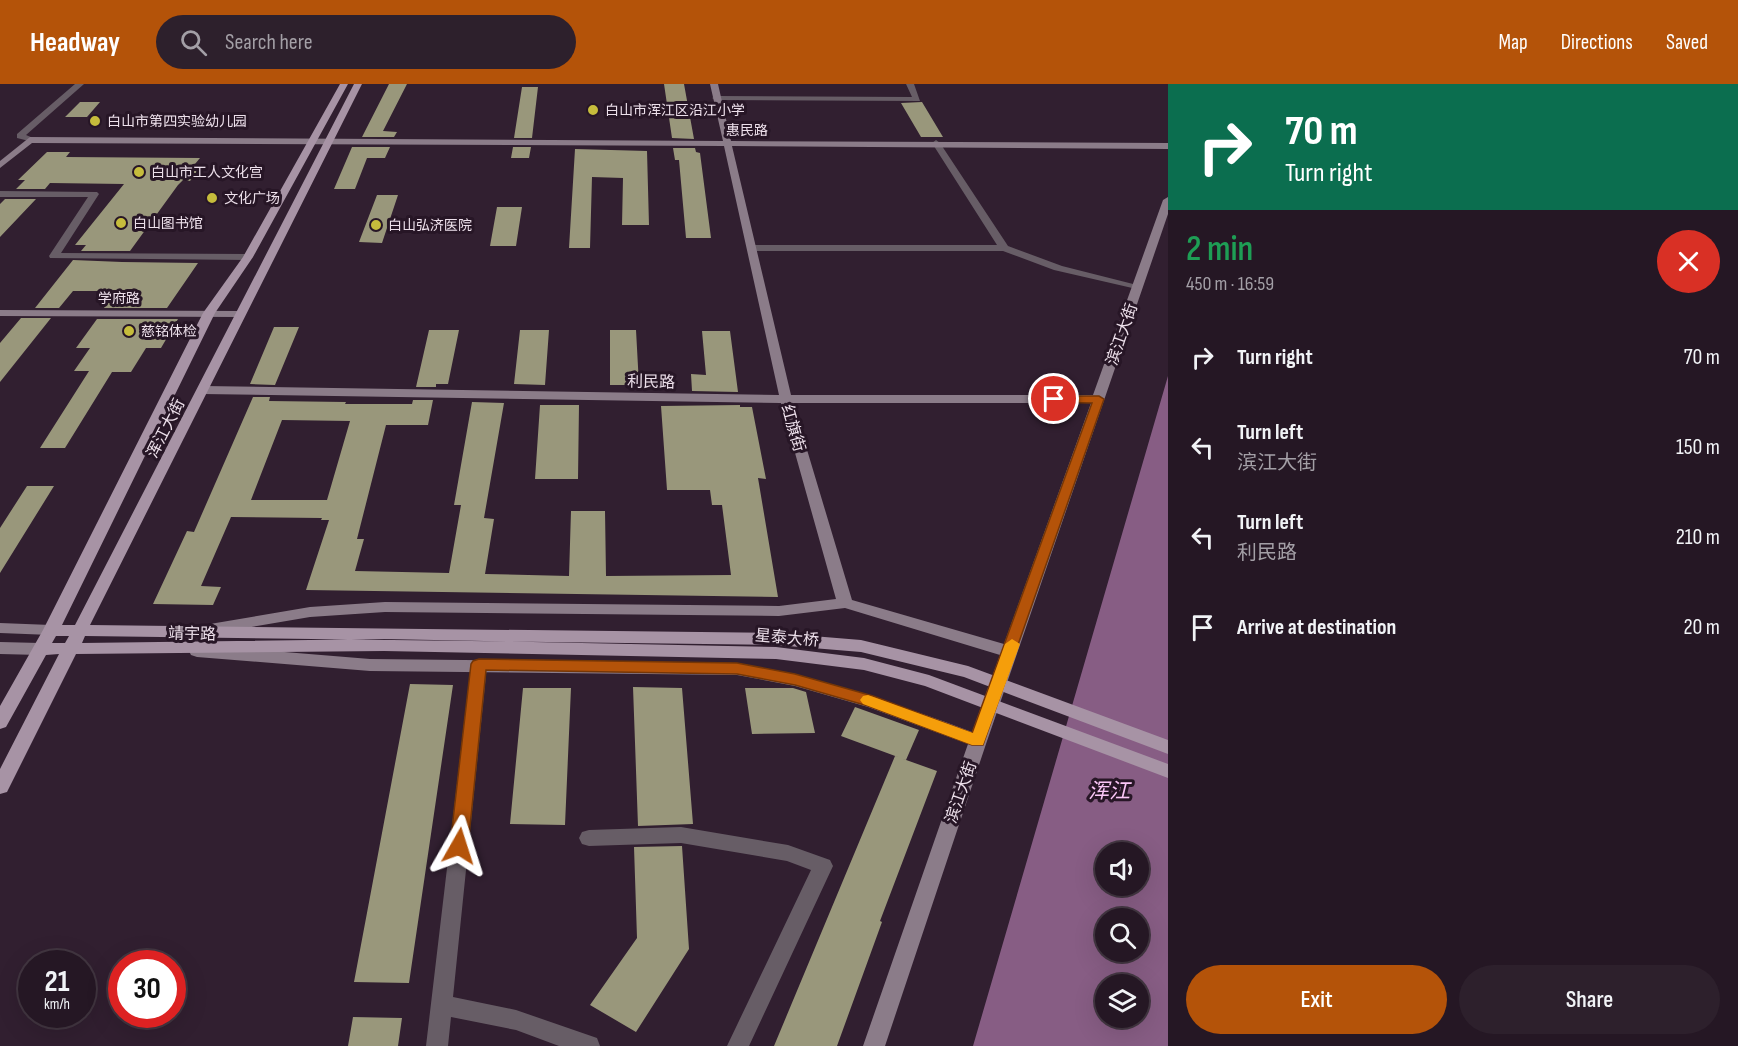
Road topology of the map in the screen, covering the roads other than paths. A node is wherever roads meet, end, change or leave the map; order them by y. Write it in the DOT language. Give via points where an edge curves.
graph roads {
  1 [pos="80,84"];
  2 [pos="344,84"];
  3 [pos="358,84"];
  4 [pos="714,84"];
  5 [pos="910,84"];
  6 [pos="716,98"];
  7 [pos="30,140"];
  8 [pos="327,141"];
  9 [pos="728,143"];
  10 [pos="936,143"];
  11 [pos="310,145"];
  12 [pos="1168,146"];
  13 [pos="21,147"];
  14 [pos="0,165"];
  15 [pos="0,194"];
  16 [pos="1168,200"];
  17 [pos="752,248"];
  18 [pos="1004,248"];
  19 [pos="248,257"];
  20 [pos="1137,288"];
  21 [pos="0,313"];
  22 [pos="209,313"];
  23 [pos="239,314"];
  24 [pos="203,390"];
  25 [pos="786,399"];
  26 [pos="1099,399"];
  27 [pos="845,603"];
  28 [pos="0,628"];
  29 [pos="51,630"];
  30 [pos="79,630"];
  31 [pos="187,633"];
  32 [pos="384,639"];
  33 [pos="0,648"];
  34 [pos="40,649"];
  35 [pos="171,649"];
  36 [pos="70,650"];
  37 [pos="1010,652"];
  38 [pos="479,664"];
  39 [pos="0,722"];
  40 [pos="978,741"];
  41 [pos="1168,747"];
  42 [pos="1168,771"];
  43 [pos="0,787"];
  44 [pos="589,838"];
  45 [pos="442,1005"];
  46 [pos="437,1046"];
  47 [pos="589,1046"];
  48 [pos="738,1046"];
  49 [pos="874,1046"];
  1 -- 7 [label="street" via="20,136"];
  2 -- 11 [label="main road, 浑江大街"];
  3 -- 8 [label="main road, 浑江大街"];
  4 -- 6 [label="street, 红旗街"];
  5 -- 6 [label="street" via="917,99"];
  6 -- 9 [label="street, 红旗街"];
  7 -- 11 [label="street, 惠民路"];
  7 -- 13 [label="street"];
  8 -- 9 [label="street, 惠民路"];
  8 -- 11 [label="street, 惠民路"];
  8 -- 23 [label="main road, 浑江大街"];
  9 -- 10 [label="street, 惠民路"];
  9 -- 17 [label="street, 红旗街"];
  10 -- 12 [label="street, 惠民路"];
  10 -- 18 [label="street"];
  11 -- 13 [label="street, 惠民路"];
  11 -- 19 [label="main road, 浑江大街"];
  13 -- 14 [label="street"];
  15 -- 19 [label="street" via="94,194 54,256"];
  16 -- 20 [label="street, 滨江大街"];
  17 -- 18 [label="street"];
  17 -- 25 [label="street, 红旗街"];
  18 -- 20 [label="street" via="1058,268"];
  19 -- 22 [label="main road, 浑江大街"];
  20 -- 26 [label="street, 滨江大街"];
  21 -- 22 [label="street, 学府路"];
  22 -- 23 [label="street, 学府路"];
  22 -- 29 [label="main road, 浑江大街"];
  23 -- 24 [label="main road, 浑江大街"];
  24 -- 25 [label="street, 利民路"];
  24 -- 30 [label="main road, 浑江大街"];
  25 -- 26 [label="street, 利民路"];
  25 -- 27 [label="street, 红旗街"];
  26 -- 37 [label="street, 滨江大街"];
  27 -- 31 [label="street" via="779,611 385,607 310,612"];
  27 -- 37 [label="street"];
  28 -- 29 [label="street, 靖宇路"];
  29 -- 30 [label="main road, 靖宇路"];
  29 -- 34 [label="main road, 浑江大街"];
  30 -- 31 [label="main road, 靖宇路"];
  30 -- 36 [label="main road, 浑江大街"];
  31 -- 32 [label="main road, 靖宇路"];
  32 -- 35 [label="main road, 靖宇路"];
  32 -- 41 [label="main road, 星泰大桥" via="776,639 861,646 968,672"];
  32 -- 42 [label="main road, 星泰大桥" via="776,653 864,664 929,681"];
  33 -- 34 [label="street, 靖宇路"];
  34 -- 36 [label="main road, 靖宇路"];
  34 -- 39 [label="main road, 浑江大街"];
  35 -- 36 [label="main road, 靖宇路"];
  35 -- 38 [label="street" via="370,665"];
  36 -- 43 [label="main road, 浑江大街"];
  37 -- 40 [label="street, 滨江大街"];
  38 -- 40 [label="street" via="737,669 873,702"];
  38 -- 45 [label="street"];
  40 -- 49 [label="street, 滨江大街"];
  44 -- 48 [label="street" via="681,835 788,853 823,866"];
  45 -- 46 [label="street"];
  45 -- 47 [label="street" via="516,1020"];
}
